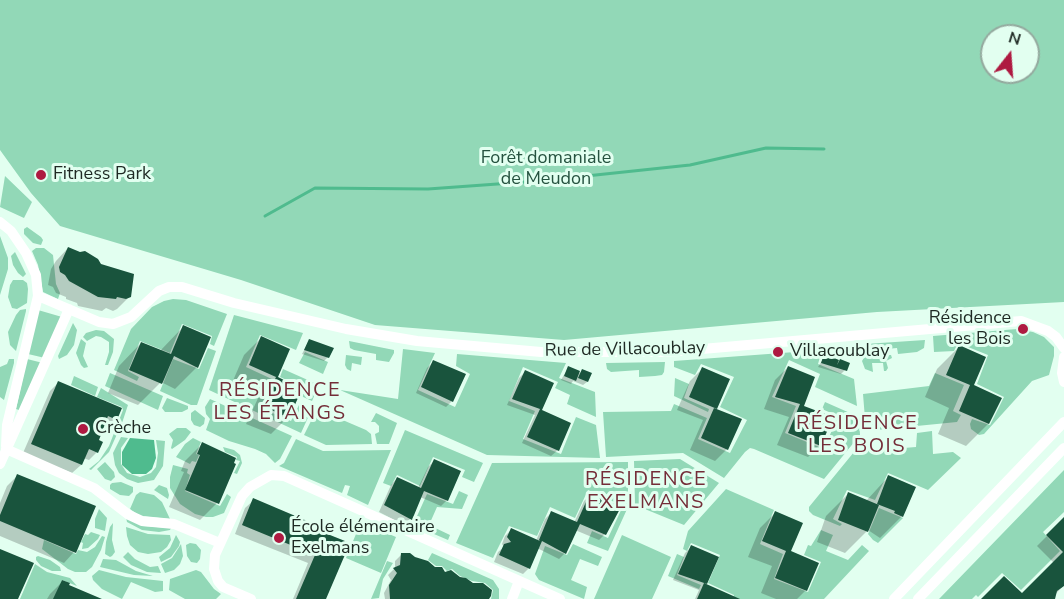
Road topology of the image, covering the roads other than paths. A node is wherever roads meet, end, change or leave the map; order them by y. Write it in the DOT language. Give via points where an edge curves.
graph roads {
  1 [pos="0,222"];
  2 [pos="39,296"];
  3 [pos="69,309"];
  4 [pos="1064,348"];
  5 [pos="1064,357"];
  6 [pos="1064,382"];
  7 [pos="1064,422"];
  8 [pos="8,426"];
  9 [pos="1064,448"];
  10 [pos="6,449"];
  11 [pos="0,464"];
  12 [pos="220,543"];
  13 [pos="519,581"];
  14 [pos="251,599"];
  15 [pos="512,599"];
  16 [pos="560,599"];
  17 [pos="894,599"];
  18 [pos="918,599"];
  1 -- 2 [label="street" via="11,231 32,264"];
  2 -- 3 [label="street"];
  2 -- 8 [label="street"];
  3 -- 4 [label="street, Rue de Villacoublay" via="113,324 131,317 159,291 182,287 335,327 489,348 668,352 1021,321 1048,331"];
  3 -- 8 [label="street"];
  5 -- 6 [label="street"];
  7 -- 17 [label="street"];
  8 -- 10 [label="street"];
  9 -- 18 [label="street"];
  10 -- 11 [label="street"];
  10 -- 12 [label="street" via="94,488 142,521 174,524"];
  12 -- 13 [label="street" via="246,491 259,480 275,475"];
  12 -- 14 [label="street" via="215,555 215,577 223,587"];
  13 -- 15 [label="street"];
  13 -- 16 [label="street"];
}
